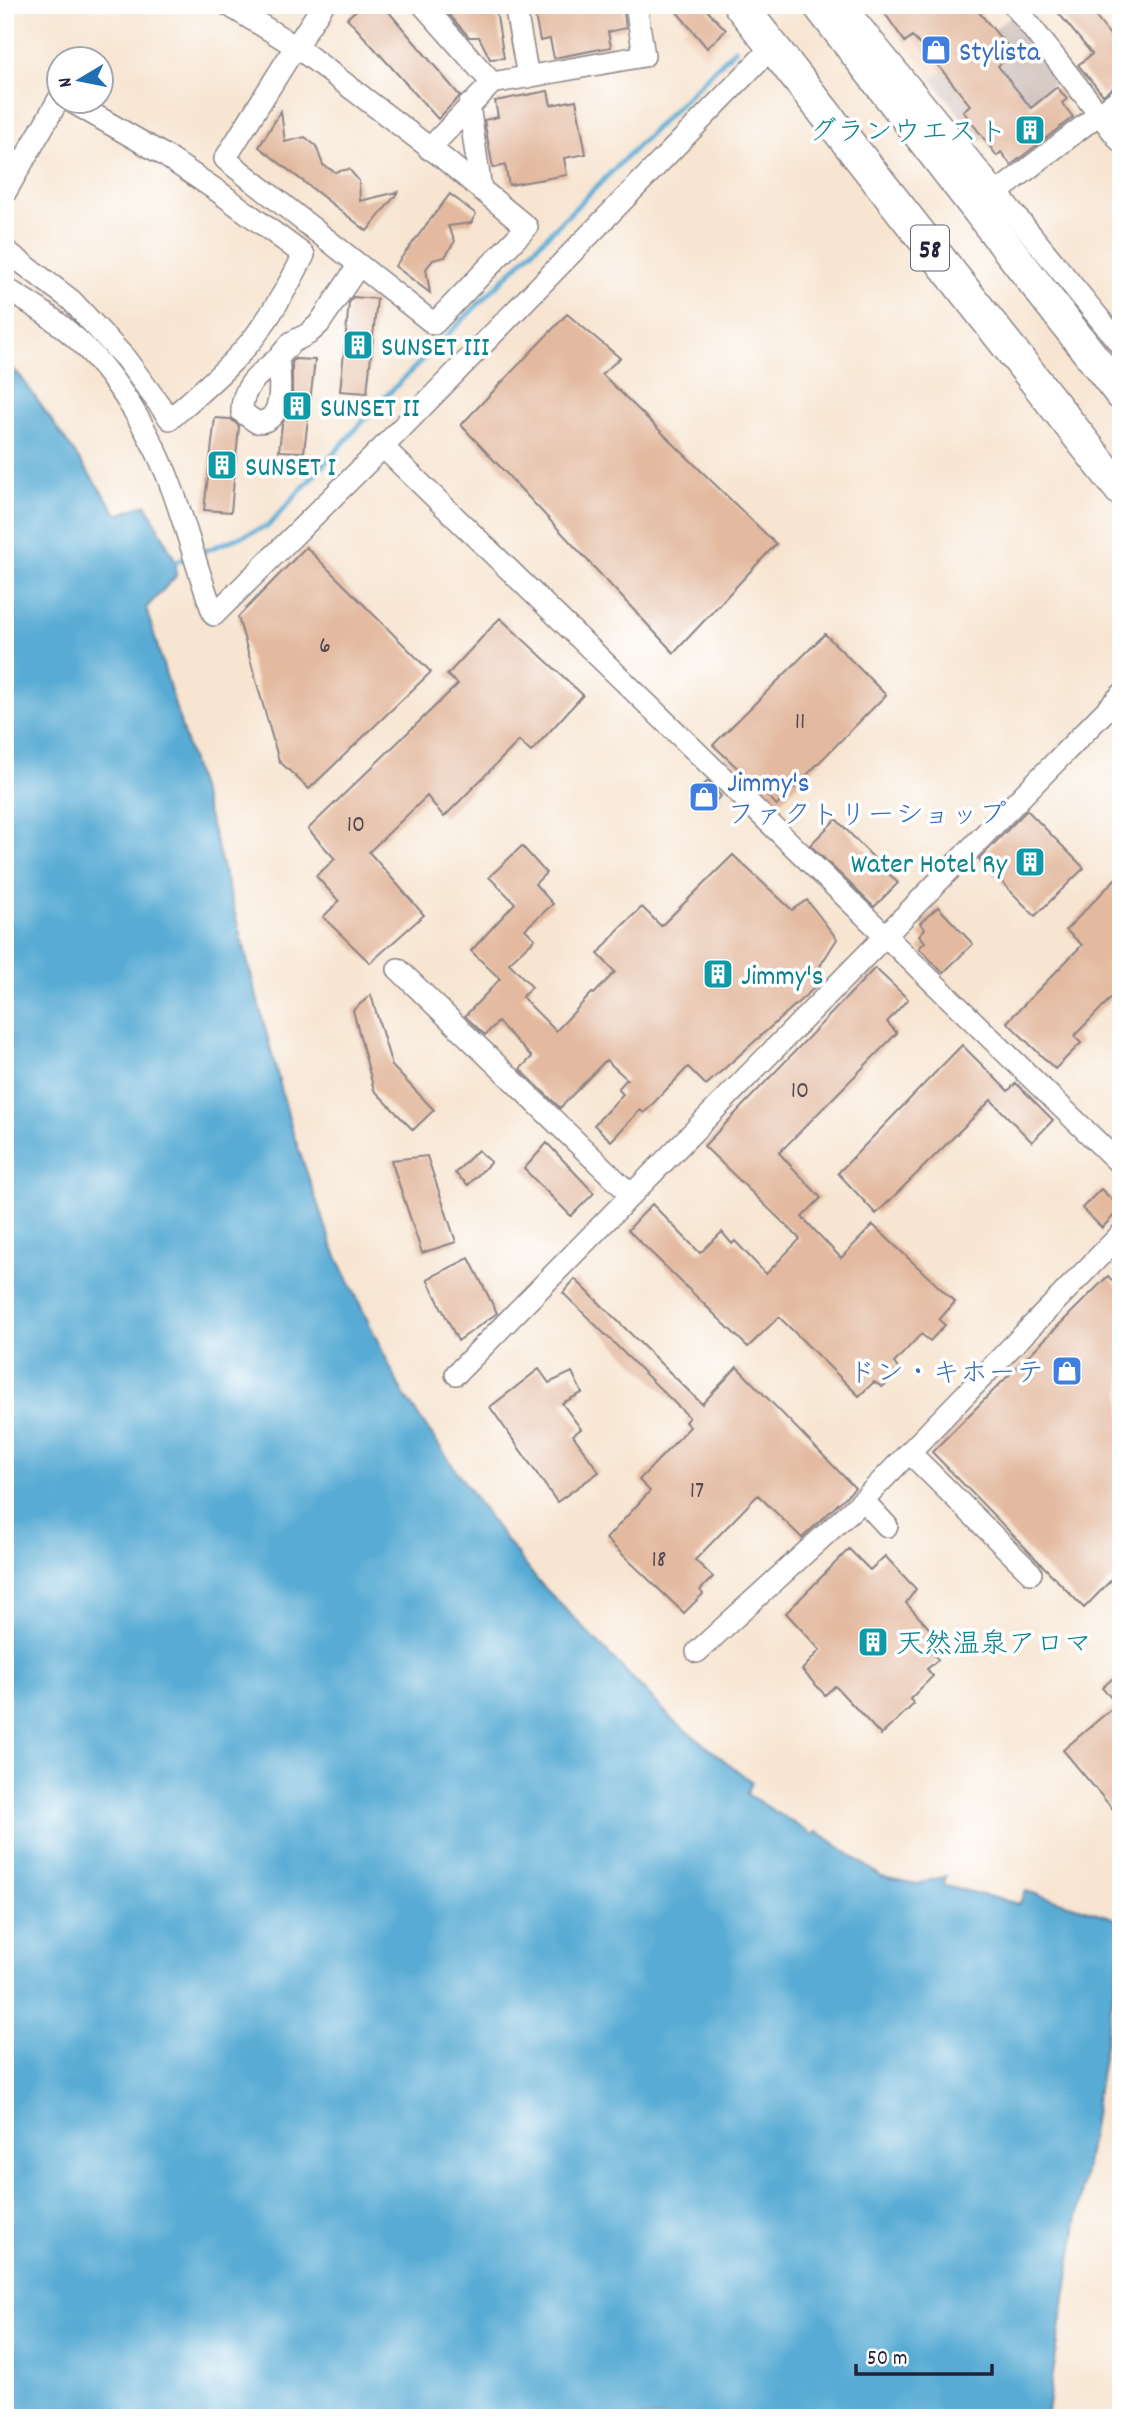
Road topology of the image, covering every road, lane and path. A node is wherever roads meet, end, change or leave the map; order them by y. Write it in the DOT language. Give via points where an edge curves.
graph roads {
  1 [pos="228,5"];
  2 [pos="323,5"];
  3 [pos="423,5"];
  4 [pos="514,5"];
  5 [pos="636,5"];
  6 [pos="740,5"];
  7 [pos="819,5"];
  8 [pos="844,5"];
  9 [pos="1014,5"];
  10 [pos="1108,5"];
  11 [pos="1121,21"];
  12 [pos="296,47"];
  13 [pos="772,47"];
  14 [pos="528,77"];
  15 [pos="492,83"];
  16 [pos="1121,97"];
  17 [pos="469,105"];
  18 [pos="1098,114"];
  19 [pos="49,116"];
  20 [pos="96,116"];
  21 [pos="1121,142"];
  22 [pos="429,149"];
  23 [pos="231,163"];
  24 [pos="481,190"];
  25 [pos="5,192"];
  26 [pos="219,192"];
  27 [pos="998,192"];
  28 [pos="5,250"];
  29 [pos="359,265"];
  30 [pos="5,288"];
  31 [pos="1121,345"];
  32 [pos="278,358"];
  33 [pos="1121,394"];
  34 [pos="383,447"];
  35 [pos="1121,490"];
  36 [pos="1121,695"];
  37 [pos="885,936"];
  38 [pos="398,969"];
  39 [pos="1121,1165"];
  40 [pos="631,1195"];
  41 [pos="1121,1234"];
  42 [pos="456,1374"];
  43 [pos="910,1453"];
  44 [pos="863,1500"];
  45 [pos="887,1526"];
  46 [pos="1031,1573"];
  47 [pos="696,1652"];
  1 -- 12 [label="street"];
  2 -- 12 [label="street"];
  3 -- 15 [label="street"];
  4 -- 14 [label="street"];
  5 -- 14 [label="street" via="644,56"];
  6 -- 13 [label="highway, 58"];
  7 -- 33 [label="highway, 58"];
  8 -- 27 [label="street"];
  9 -- 18 [label="street"];
  10 -- 11 [label="path"];
  12 -- 22 [label="street"];
  12 -- 23 [label="street"];
  13 -- 34 [label="street"];
  13 -- 35 [label="highway, 58"];
  14 -- 15 [label="street"];
  15 -- 17 [label="street"];
  16 -- 18 [label="street"];
  17 -- 22 [label="street"];
  17 -- 24 [label="street"];
  18 -- 21 [label="street"];
  18 -- 27 [label="street"];
  19 -- 25 [label="street"];
  20 -- 26 [label="street"];
  22 -- 24 [label="street"];
  23 -- 26 [label="street"];
  23 -- 29 [label="street"];
  24 -- 29 [label="street" via="527,227 434,324"];
  26 -- 28 [label="street" via="304,255 255,337 170,419 125,358 71,300"];
  27 -- 31 [label="street"];
  29 -- 32 [label="street" via="319,324"];
  30 -- 34 [label="street" via="73,335 142,424 174,492 214,615"];
  34 -- 37 [label="street"];
  36 -- 37 [label="street"];
  37 -- 39 [label="street"];
  37 -- 40 [label="street"];
  38 -- 40 [label="street"];
  40 -- 42 [label="street"];
  41 -- 43 [label="street"];
  43 -- 44 [label="street"];
  43 -- 46 [label="street"];
  44 -- 45 [label="street"];
  44 -- 47 [label="street"];
}
